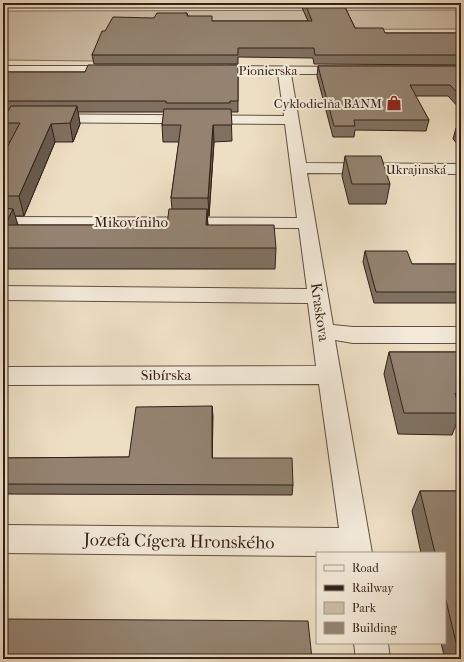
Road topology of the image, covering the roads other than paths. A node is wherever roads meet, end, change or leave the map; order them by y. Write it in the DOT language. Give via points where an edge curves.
graph roads {
  1 [pos="3,70"];
  2 [pos="125,70"];
  3 [pos="195,70"];
  4 [pos="284,70"];
  5 [pos="360,70"];
  6 [pos="3,118"];
  7 [pos="292,120"];
  8 [pos="299,168"];
  9 [pos="461,169"];
  10 [pos="3,222"];
  11 [pos="307,223"];
  12 [pos="3,293"];
  13 [pos="318,296"];
  14 [pos="323,331"];
  15 [pos="461,335"];
  16 [pos="330,375"];
  17 [pos="3,376"];
  18 [pos="3,539"];
  19 [pos="356,547"];
  20 [pos="371,644"];
  21 [pos="374,659"];
  1 -- 2 [label="street"];
  3 -- 4 [label="street, Pionierska"];
  4 -- 5 [label="street, Pionierska"];
  4 -- 7 [label="street, Kraskova"];
  6 -- 7 [label="street"];
  7 -- 8 [label="street, Kraskova"];
  8 -- 9 [label="street, Ukrajinská"];
  8 -- 11 [label="street, Kraskova"];
  10 -- 11 [label="street, Mikovíniho"];
  11 -- 13 [label="street, Kraskova"];
  12 -- 13 [label="street"];
  13 -- 14 [label="street, Kraskova"];
  14 -- 15 [label="street" via="353,335"];
  14 -- 16 [label="street, Kraskova"];
  16 -- 17 [label="street, Sibírska"];
  16 -- 19 [label="street, Kraskova"];
  18 -- 19 [label="street, Jozefa Cígera Hronského"];
  20 -- 21 [label="street"];
}
